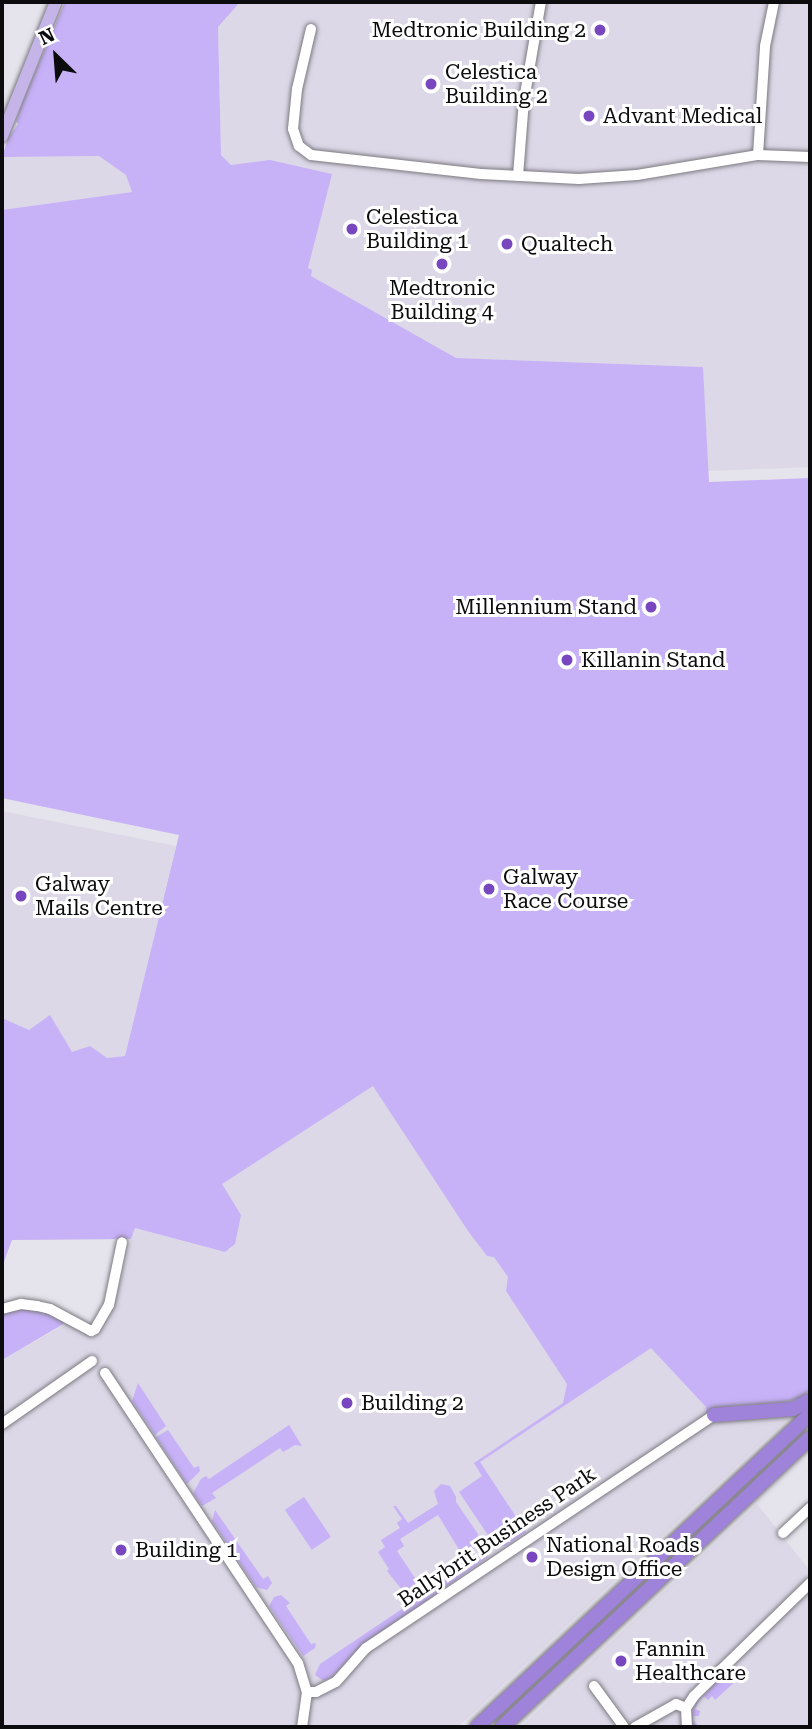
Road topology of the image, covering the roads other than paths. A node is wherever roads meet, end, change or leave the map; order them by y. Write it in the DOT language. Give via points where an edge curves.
graph roads {
  1 [pos="56,2"];
  2 [pos="541,2"];
  3 [pos="774,2"];
  4 [pos="311,29"];
  5 [pos="2,136"];
  6 [pos="758,155"];
  7 [pos="810,157"];
  8 [pos="518,176"];
  9 [pos="121,1242"];
  10 [pos="2,1309"];
  11 [pos="92,1361"];
  12 [pos="105,1373"];
  13 [pos="810,1401"];
  14 [pos="810,1414"];
  15 [pos="714,1415"];
  16 [pos="2,1424"];
  17 [pos="810,1438"];
  18 [pos="810,1510"];
  19 [pos="783,1533"];
  20 [pos="806,1587"];
  21 [pos="810,1601"];
  22 [pos="570,1664"];
  23 [pos="594,1686"];
  24 [pos="307,1692"];
  25 [pos="687,1708"];
  26 [pos="302,1727"];
  27 [pos="477,1727"];
  28 [pos="502,1727"];
  29 [pos="513,1727"];
  30 [pos="624,1727"];
  31 [pos="635,1727"];
  32 [pos="687,1727"];
  1 -- 5 [label="main road"];
  2 -- 8 [label="street" via="524,100"];
  3 -- 6 [label="street" via="765,47"];
  4 -- 8 [label="street" via="293,128 306,153"];
  6 -- 7 [label="street"];
  6 -- 8 [label="street" via="624,176"];
  9 -- 10 [label="street" via="109,1305 94,1329 37,1306"];
  11 -- 16 [label="street"];
  12 -- 24 [label="street" via="280,1634"];
  13 -- 15 [label="highway" via="793,1409"];
  14 -- 27 [label="highway"];
  15 -- 24 [label="street, Ballybrit Business Park" via="366,1648 336,1682"];
  17 -- 22 [label="highway"];
  18 -- 19 [label="street"];
  20 -- 21 [label="street"];
  20 -- 25 [label="street"];
  22 -- 28 [label="highway"];
  22 -- 29 [label="highway"];
  23 -- 30 [label="street"];
  24 -- 26 [label="street"];
  25 -- 31 [label="street" via="670,1705"];
  25 -- 32 [label="street"];
}
